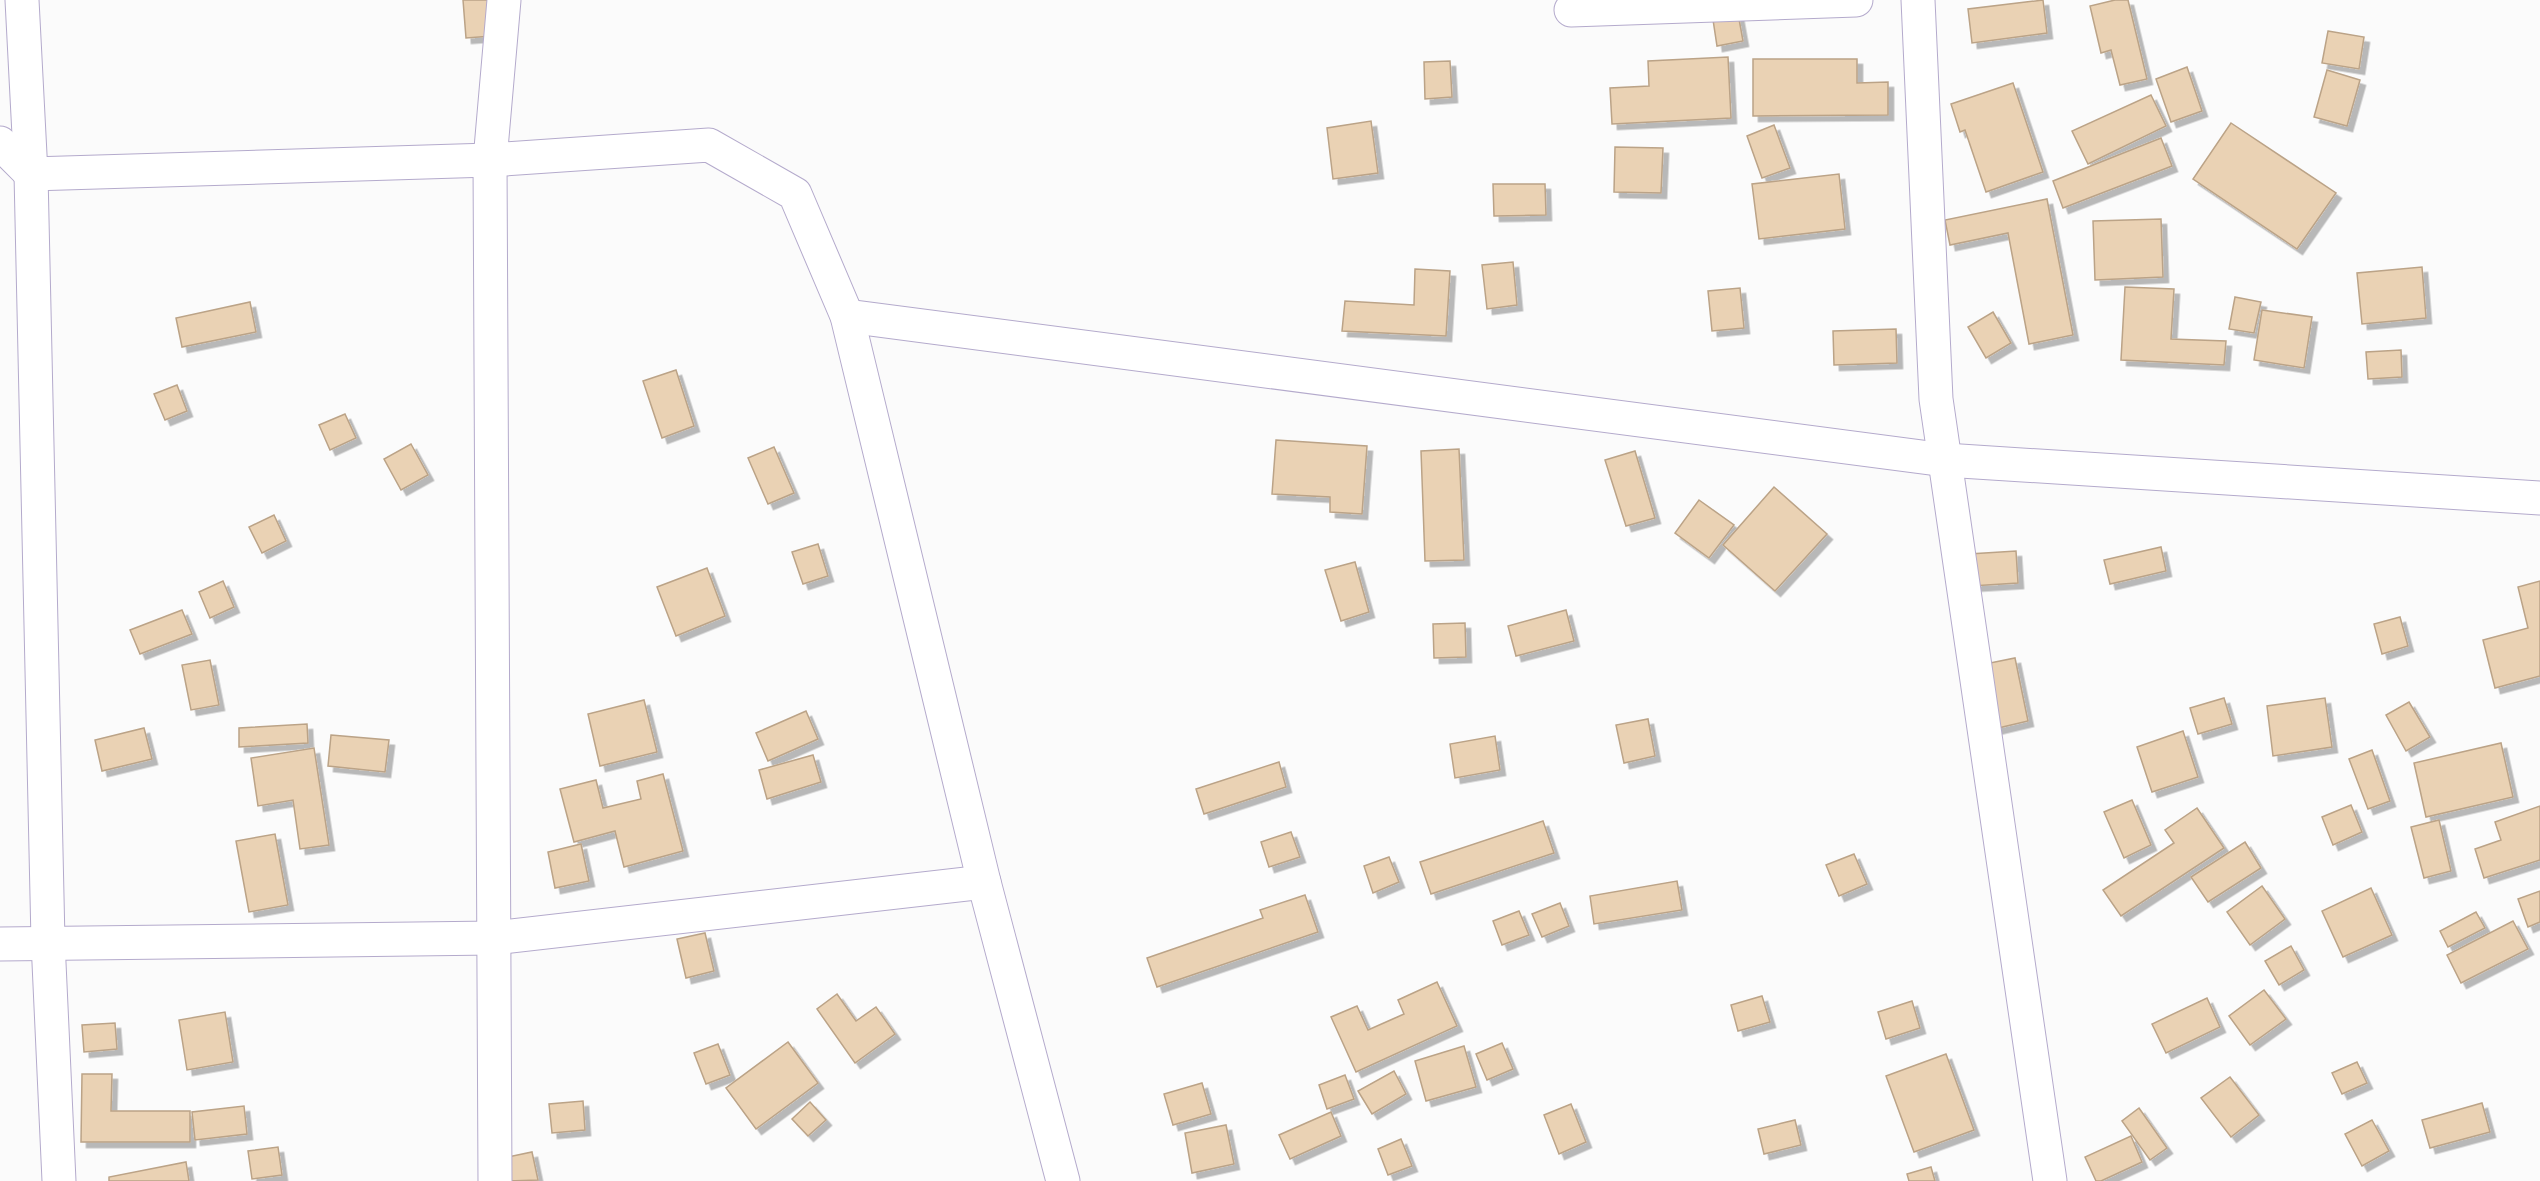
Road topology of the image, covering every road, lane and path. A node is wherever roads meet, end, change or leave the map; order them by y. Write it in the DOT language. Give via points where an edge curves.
graph roads {
  1 [pos="22,0"];
  2 [pos="504,0"];
  3 [pos="1856,0"];
  4 [pos="1918,0"];
  5 [pos="1571,10"];
  6 [pos="0,143"];
  7 [pos="490,160"];
  8 [pos="15,174"];
  9 [pos="847,316"];
  10 [pos="1945,460"];
  11 [pos="2540,498"];
  12 [pos="984,882"];
  13 [pos="494,938"];
  14 [pos="48,941"];
  15 [pos="0,944"];
  16 [pos="59,1181"];
  17 [pos="495,1181"];
  18 [pos="1063,1181"];
  19 [pos="2050,1181"];
  1 -- 8 [label="street"];
  2 -- 7 [label="street"];
  3 -- 5 [label="street"];
  4 -- 10 [label="street" via="1936,399"];
  6 -- 8 [label="street"];
  7 -- 8 [label="street"];
  7 -- 9 [label="street" via="709,145 795,194"];
  7 -- 13 [label="street"];
  8 -- 14 [label="street"];
  9 -- 10 [label="street"];
  9 -- 12 [label="street"];
  10 -- 11 [label="street"];
  10 -- 19 [label="street"];
  12 -- 13 [label="street"];
  12 -- 18 [label="street"];
  13 -- 14 [label="street"];
  13 -- 17 [label="street"];
  14 -- 15 [label="street"];
  14 -- 16 [label="street"];
}
